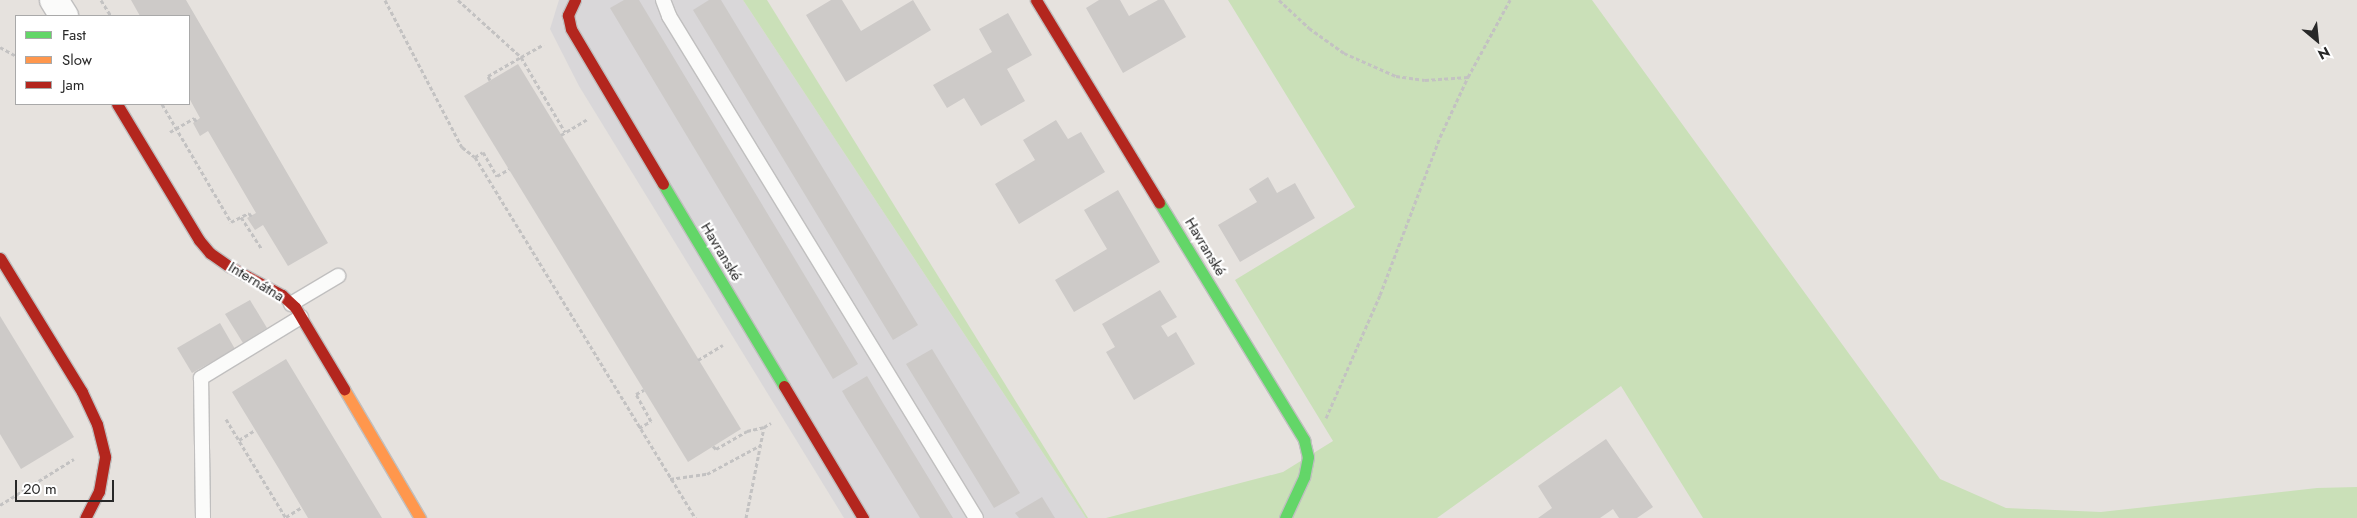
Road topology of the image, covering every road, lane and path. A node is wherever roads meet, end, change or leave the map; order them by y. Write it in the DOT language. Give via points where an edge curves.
graph roads {
  1 [pos="54,0"];
  2 [pos="101,0"];
  3 [pos="385,0"];
  4 [pos="458,0"];
  5 [pos="575,0"];
  6 [pos="663,0"];
  7 [pos="1036,0"];
  8 [pos="1279,0"];
  9 [pos="1510,0"];
  10 [pos="63,15"];
  11 [pos="109,15"];
  12 [pos="571,29"];
  13 [pos="0,47"];
  14 [pos="15,55"];
  15 [pos="521,57"];
  16 [pos="1468,77"];
  17 [pos="490,80"];
  18 [pos="118,105"];
  19 [pos="163,105"];
  20 [pos="588,118"];
  21 [pos="565,132"];
  22 [pos="561,135"];
  23 [pos="475,157"];
  24 [pos="509,169"];
  25 [pos="231,222"];
  26 [pos="0,258"];
  27 [pos="338,276"];
  28 [pos="291,304"];
  29 [pos="300,317"];
  30 [pos="726,343"];
  31 [pos="698,360"];
  32 [pos="201,378"];
  33 [pos="644,390"];
  34 [pos="798,409"];
  35 [pos="764,427"];
  36 [pos="639,428"];
  37 [pos="255,430"];
  38 [pos="239,440"];
  39 [pos="102,442"];
  40 [pos="714,446"];
  41 [pos="760,446"];
  42 [pos="1308,457"];
  43 [pos="670,479"];
  44 [pos="0,505"];
  45 [pos="302,507"];
  46 [pos="85,518"];
  47 [pos="203,518"];
  48 [pos="286,518"];
  49 [pos="420,518"];
  50 [pos="695,518"];
  51 [pos="746,518"];
  52 [pos="863,518"];
  53 [pos="976,518"];
  54 [pos="1285,518"];
  1 -- 10 [label="street"];
  2 -- 11 [label="path"];
  3 -- 23 [label="path" via="462,147"];
  4 -- 15 [label="path"];
  5 -- 12 [label="street" via="568,15"];
  6 -- 53 [label="lane" via="680,33"];
  7 -- 42 [label="street, Havranské" via="1295,422"];
  8 -- 16 [label="path" via="1309,28 1344,53 1396,76 1425,80"];
  9 -- 16 [label="path"];
  12 -- 15 [label="path"];
  12 -- 34 [label="street, Havranské"];
  13 -- 14 [label="path"];
  15 -- 17 [label="path" via="488,76"];
  15 -- 21 [label="path"];
  16 -- 42 [label="path" via="1440,137 1380,295"];
  18 -- 28 [label="street, Internátna" via="210,253 282,295"];
  19 -- 25 [label="path"];
  20 -- 21 [label="path"];
  21 -- 22 [label="path"];
  23 -- 24 [label="path" via="483,152 497,176"];
  23 -- 36 [label="path"];
  26 -- 39 [label="street" via="82,392"];
  27 -- 28 [label="lane"];
  28 -- 29 [label="street, Internátna"];
  29 -- 32 [label="lane"];
  29 -- 49 [label="street, Internátna"];
  30 -- 31 [label="path"];
  32 -- 38 [label="path"];
  32 -- 47 [label="lane"];
  33 -- 36 [label="path" via="636,394 652,421"];
  34 -- 35 [label="path"];
  34 -- 52 [label="street, Havranské"];
  35 -- 40 [label="path" via="747,431 716,449"];
  35 -- 41 [label="path"];
  36 -- 43 [label="path"];
  37 -- 38 [label="path"];
  38 -- 48 [label="path"];
  39 -- 44 [label="path"];
  39 -- 46 [label="street" via="105,457 99,491"];
  41 -- 43 [label="path" via="707,474"];
  41 -- 51 [label="path"];
  42 -- 54 [label="street" via="1304,476"];
  43 -- 50 [label="path"];
  45 -- 48 [label="path"];
}
